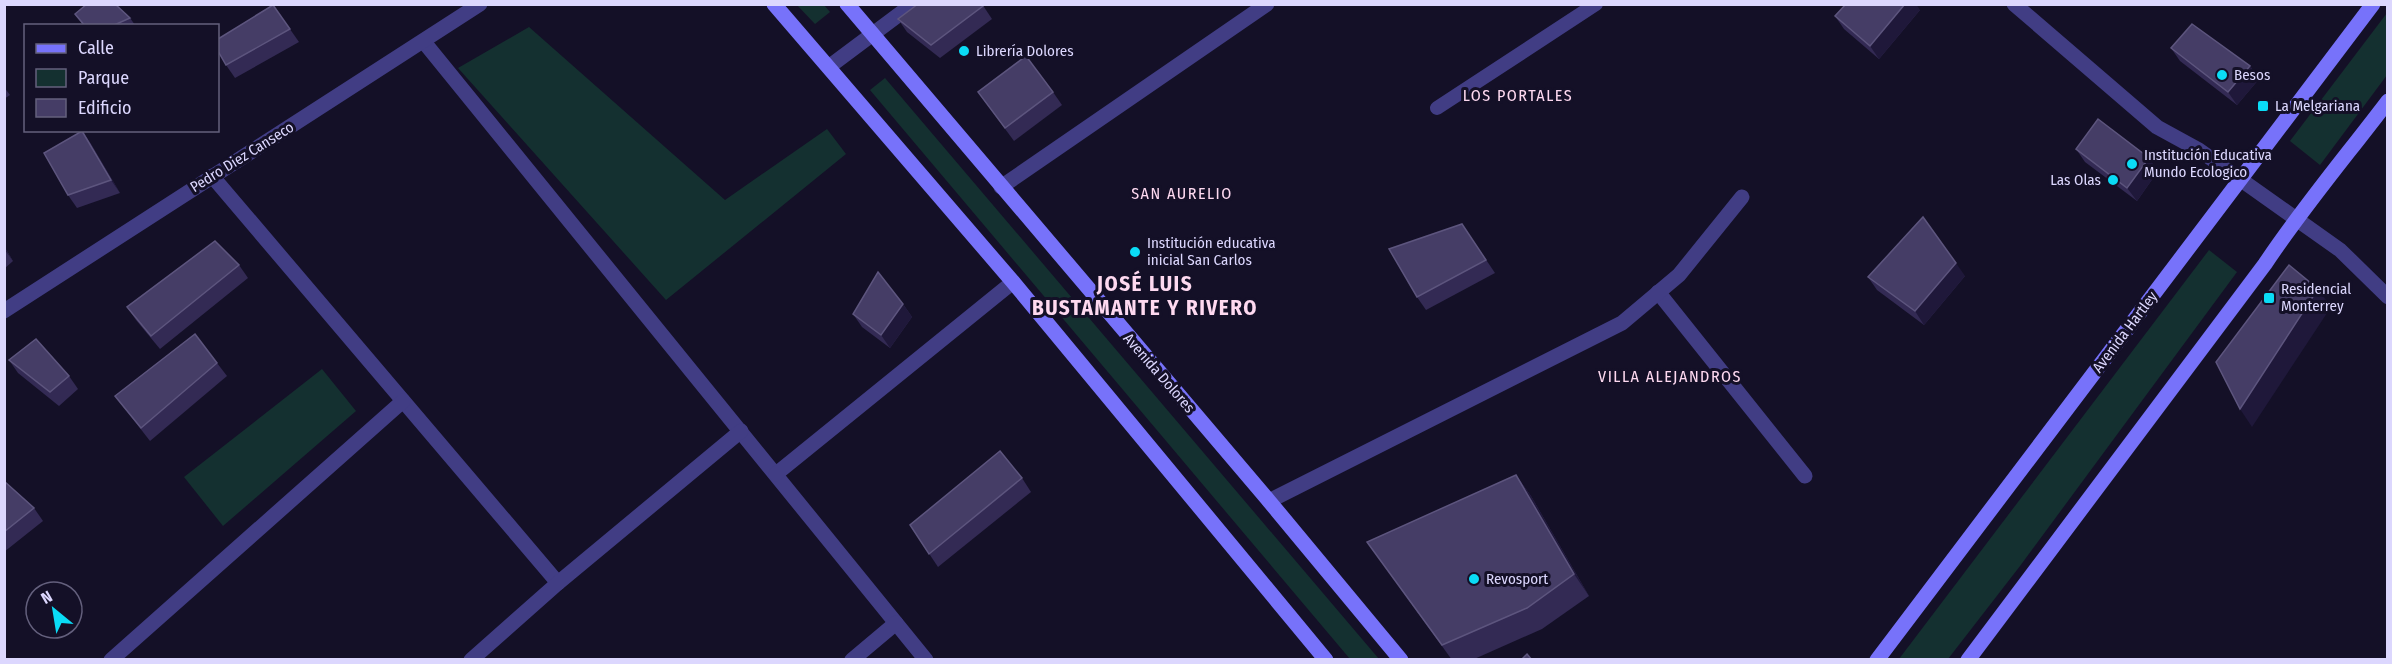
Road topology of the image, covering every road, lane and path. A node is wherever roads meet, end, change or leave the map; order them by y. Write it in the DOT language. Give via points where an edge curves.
graph roads {
  1 [pos="480,4"];
  2 [pos="774,4"];
  3 [pos="847,4"];
  4 [pos="913,4"];
  5 [pos="1267,4"];
  6 [pos="1596,4"];
  7 [pos="2014,4"];
  8 [pos="2373,4"];
  9 [pos="873,34"];
  10 [pos="424,42"];
  11 [pos="830,66"];
  12 [pos="2388,101"];
  13 [pos="1437,108"];
  14 [pos="212,176"];
  15 [pos="2240,179"];
  16 [pos="1000,187"];
  17 [pos="1742,197"];
  18 [pos="2295,219"];
  19 [pos="1013,282"];
  20 [pos="1658,292"];
  21 [pos="2388,297"];
  22 [pos="4,311"];
  23 [pos="403,401"];
  24 [pos="741,431"];
  25 [pos="776,474"];
  26 [pos="1805,476"];
  27 [pos="1269,501"];
  28 [pos="558,583"];
  29 [pos="896,623"];
  30 [pos="111,660"];
  31 [pos="471,660"];
  32 [pos="852,660"];
  33 [pos="926,660"];
  34 [pos="1326,660"];
  35 [pos="1401,660"];
  36 [pos="1877,660"];
  37 [pos="1968,660"];
  1 -- 10 [label="street, Pedro Diez Canseco"];
  2 -- 11 [label="main road"];
  3 -- 9 [label="main road, Avenida Dolores"];
  4 -- 9 [label="street"];
  5 -- 16 [label="street"];
  6 -- 13 [label="lane"];
  7 -- 15 [label="street" via="2157,127"];
  8 -- 15 [label="main road, Avenida Hartley"];
  9 -- 11 [label="street"];
  9 -- 16 [label="main road, Avenida Dolores"];
  10 -- 14 [label="street, Pedro Diez Canseco"];
  10 -- 24 [label="street"];
  11 -- 19 [label="main road"];
  12 -- 18 [label="main road"];
  14 -- 22 [label="street, Pedro Diez Canseco"];
  14 -- 23 [label="street"];
  15 -- 18 [label="street"];
  15 -- 36 [label="main road, Avenida Hartley"];
  16 -- 27 [label="main road, Avenida Dolores"];
  17 -- 20 [label="street" via="1679,275"];
  18 -- 21 [label="street" via="2340,250"];
  18 -- 37 [label="main road"];
  19 -- 25 [label="street"];
  19 -- 34 [label="main road"];
  20 -- 26 [label="street"];
  20 -- 27 [label="street" via="1622,323"];
  23 -- 28 [label="street"];
  23 -- 30 [label="street"];
  24 -- 25 [label="street"];
  24 -- 28 [label="street"];
  25 -- 29 [label="street"];
  27 -- 35 [label="main road, Avenida Dolores"];
  28 -- 31 [label="street"];
  29 -- 32 [label="street"];
  29 -- 33 [label="street"];
}
